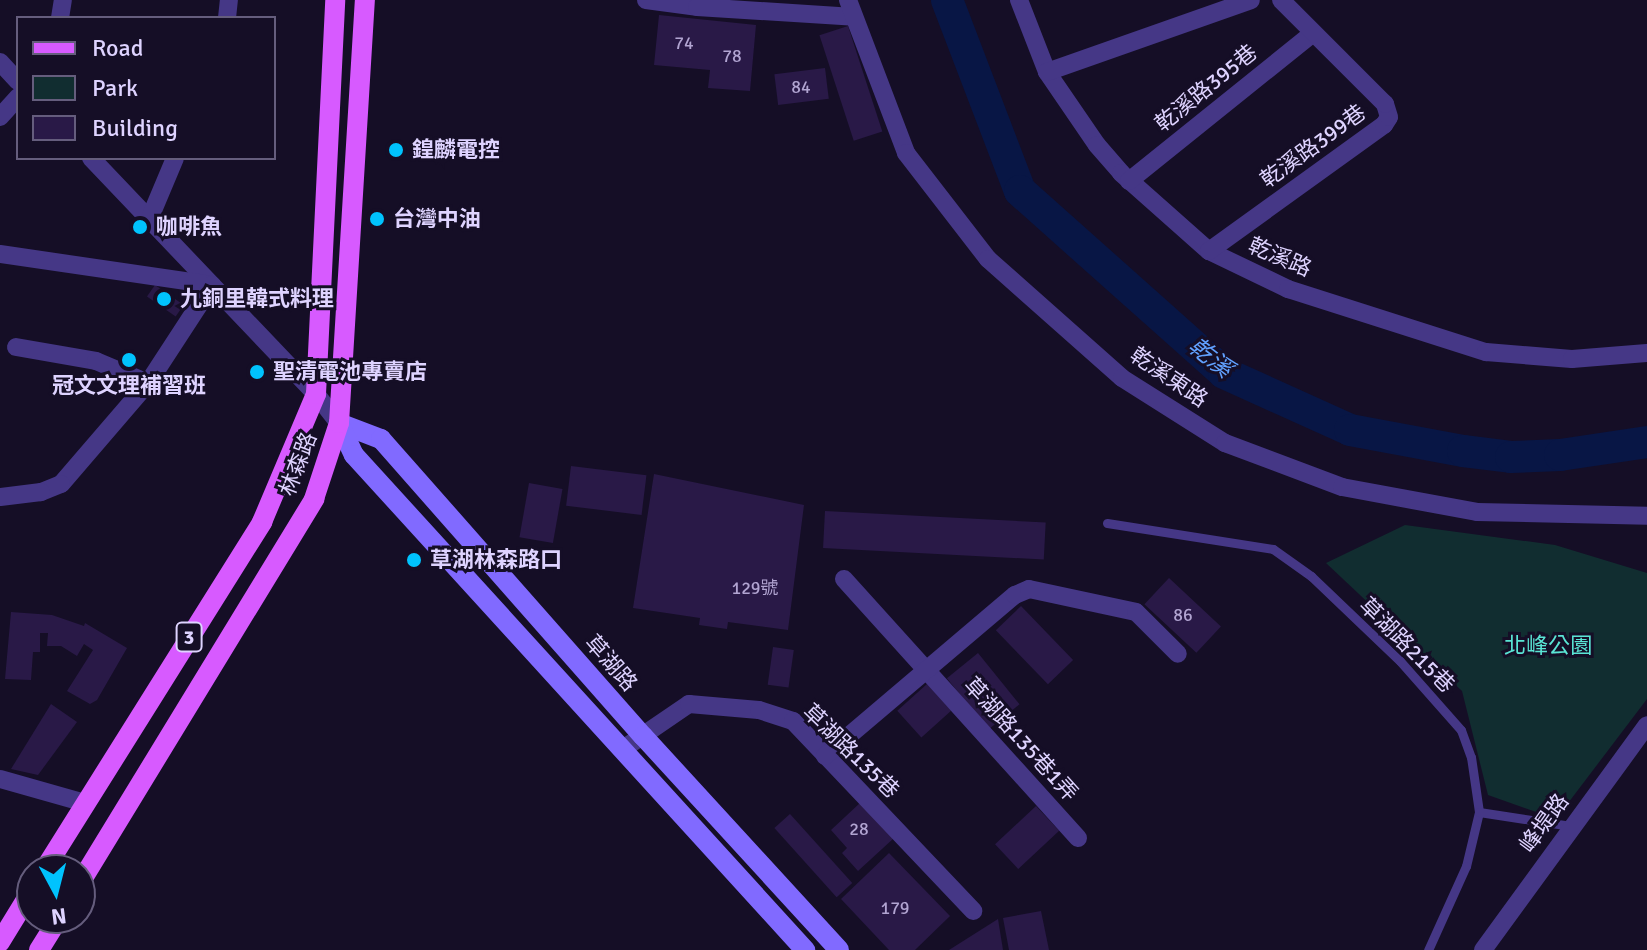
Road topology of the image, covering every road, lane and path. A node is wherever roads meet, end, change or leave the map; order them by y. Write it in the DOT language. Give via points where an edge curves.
graph roads {
  1 [pos="335,0"];
  2 [pos="365,0"];
  3 [pos="646,0"];
  4 [pos="1019,0"];
  5 [pos="1251,0"];
  6 [pos="1281,0"];
  7 [pos="851,8"];
  8 [pos="1313,33"];
  9 [pos="0,62"];
  10 [pos="1047,72"];
  11 [pos="16,79"];
  12 [pos="16,99"];
  13 [pos="0,117"];
  14 [pos="93,160"];
  15 [pos="174,160"];
  16 [pos="1129,181"];
  17 [pos="149,220"];
  18 [pos="1209,251"];
  19 [pos="0,254"];
  20 [pos="212,285"];
  21 [pos="16,347"];
  22 [pos="1647,353"];
  23 [pos="148,383"];
  24 [pos="316,394"];
  25 [pos="339,423"];
  26 [pos="0,497"];
  27 [pos="1647,516"];
  28 [pos="1107,523"];
  29 [pos="844,579"];
  30 [pos="1178,654"];
  31 [pos="928,672"];
  32 [pos="1647,725"];
  33 [pos="643,736"];
  34 [pos="623,749"];
  35 [pos="825,756"];
  36 [pos="0,779"];
  37 [pos="85,803"];
  38 [pos="1479,812"];
  39 [pos="1571,826"];
  40 [pos="1078,838"];
  41 [pos="54,854"];
  42 [pos="96,857"];
  43 [pos="973,911"];
  44 [pos="16,916"];
  45 [pos="0,942"];
  46 [pos="805,950"];
  47 [pos="839,950"];
  48 [pos="1428,950"];
  49 [pos="1483,950"];
  1 -- 24 [label="main road, 林森路 / 3"];
  2 -- 25 [label="main road, 林森路 / 3"];
  3 -- 7 [label="street" via="697,7"];
  4 -- 10 [label="street, 乾溪路"];
  5 -- 10 [label="street"];
  6 -- 8 [label="street"];
  7 -- 27 [label="street, 乾溪東路" via="906,153 988,259 1122,378 1212,435 1342,487 1477,512"];
  8 -- 16 [label="street, 乾溪路395巷"];
  8 -- 18 [label="street, 乾溪路399巷" via="1385,104 1388,121"];
  9 -- 11 [label="street"];
  10 -- 16 [label="street, 乾溪路"];
  12 -- 13 [label="street"];
  14 -- 17 [label="street"];
  15 -- 17 [label="street"];
  16 -- 18 [label="street, 乾溪路"];
  17 -- 20 [label="street"];
  18 -- 22 [label="street, 乾溪路" via="1288,289 1486,352 1572,359"];
  19 -- 20 [label="street"];
  20 -- 23 [label="street"];
  20 -- 24 [label="street"];
  21 -- 23 [label="street" via="96,361"];
  23 -- 26 [label="street" via="61,484"];
  24 -- 25 [label="street"];
  24 -- 37 [label="main road, 林森路 / 3" via="262,522"];
  25 -- 33 [label="street, 草湖路" via="381,439"];
  25 -- 34 [label="street" via="354,455"];
  25 -- 42 [label="main road, 林森路 / 3" via="314,499"];
  28 -- 38 [label="lane, 草湖路215巷" via="1273,549 1311,576 1400,661 1461,730"];
  29 -- 31 [label="street, 草湖路135巷1弄"];
  30 -- 31 [label="street, 草湖路135巷1弄" via="1136,612 1029,589 1015,595"];
  31 -- 35 [label="street, 草湖路135巷1弄"];
  31 -- 40 [label="street, 草湖路135巷1弄"];
  32 -- 39 [label="street, 峰堤路"];
  33 -- 34 [label="street, 草湖路135巷"];
  33 -- 35 [label="street, 草湖路135巷" via="689,704 759,710 793,721"];
  33 -- 47 [label="street, 草湖路"];
  34 -- 46 [label="street"];
  35 -- 43 [label="street, 草湖路135巷"];
  36 -- 37 [label="street"];
  37 -- 41 [label="main road, 林森路 / 3"];
  38 -- 39 [label="lane"];
  38 -- 48 [label="lane, 草湖路215巷" via="1466,866"];
  39 -- 49 [label="street, 峰堤路"];
  44 -- 45 [label="main road"];
}
